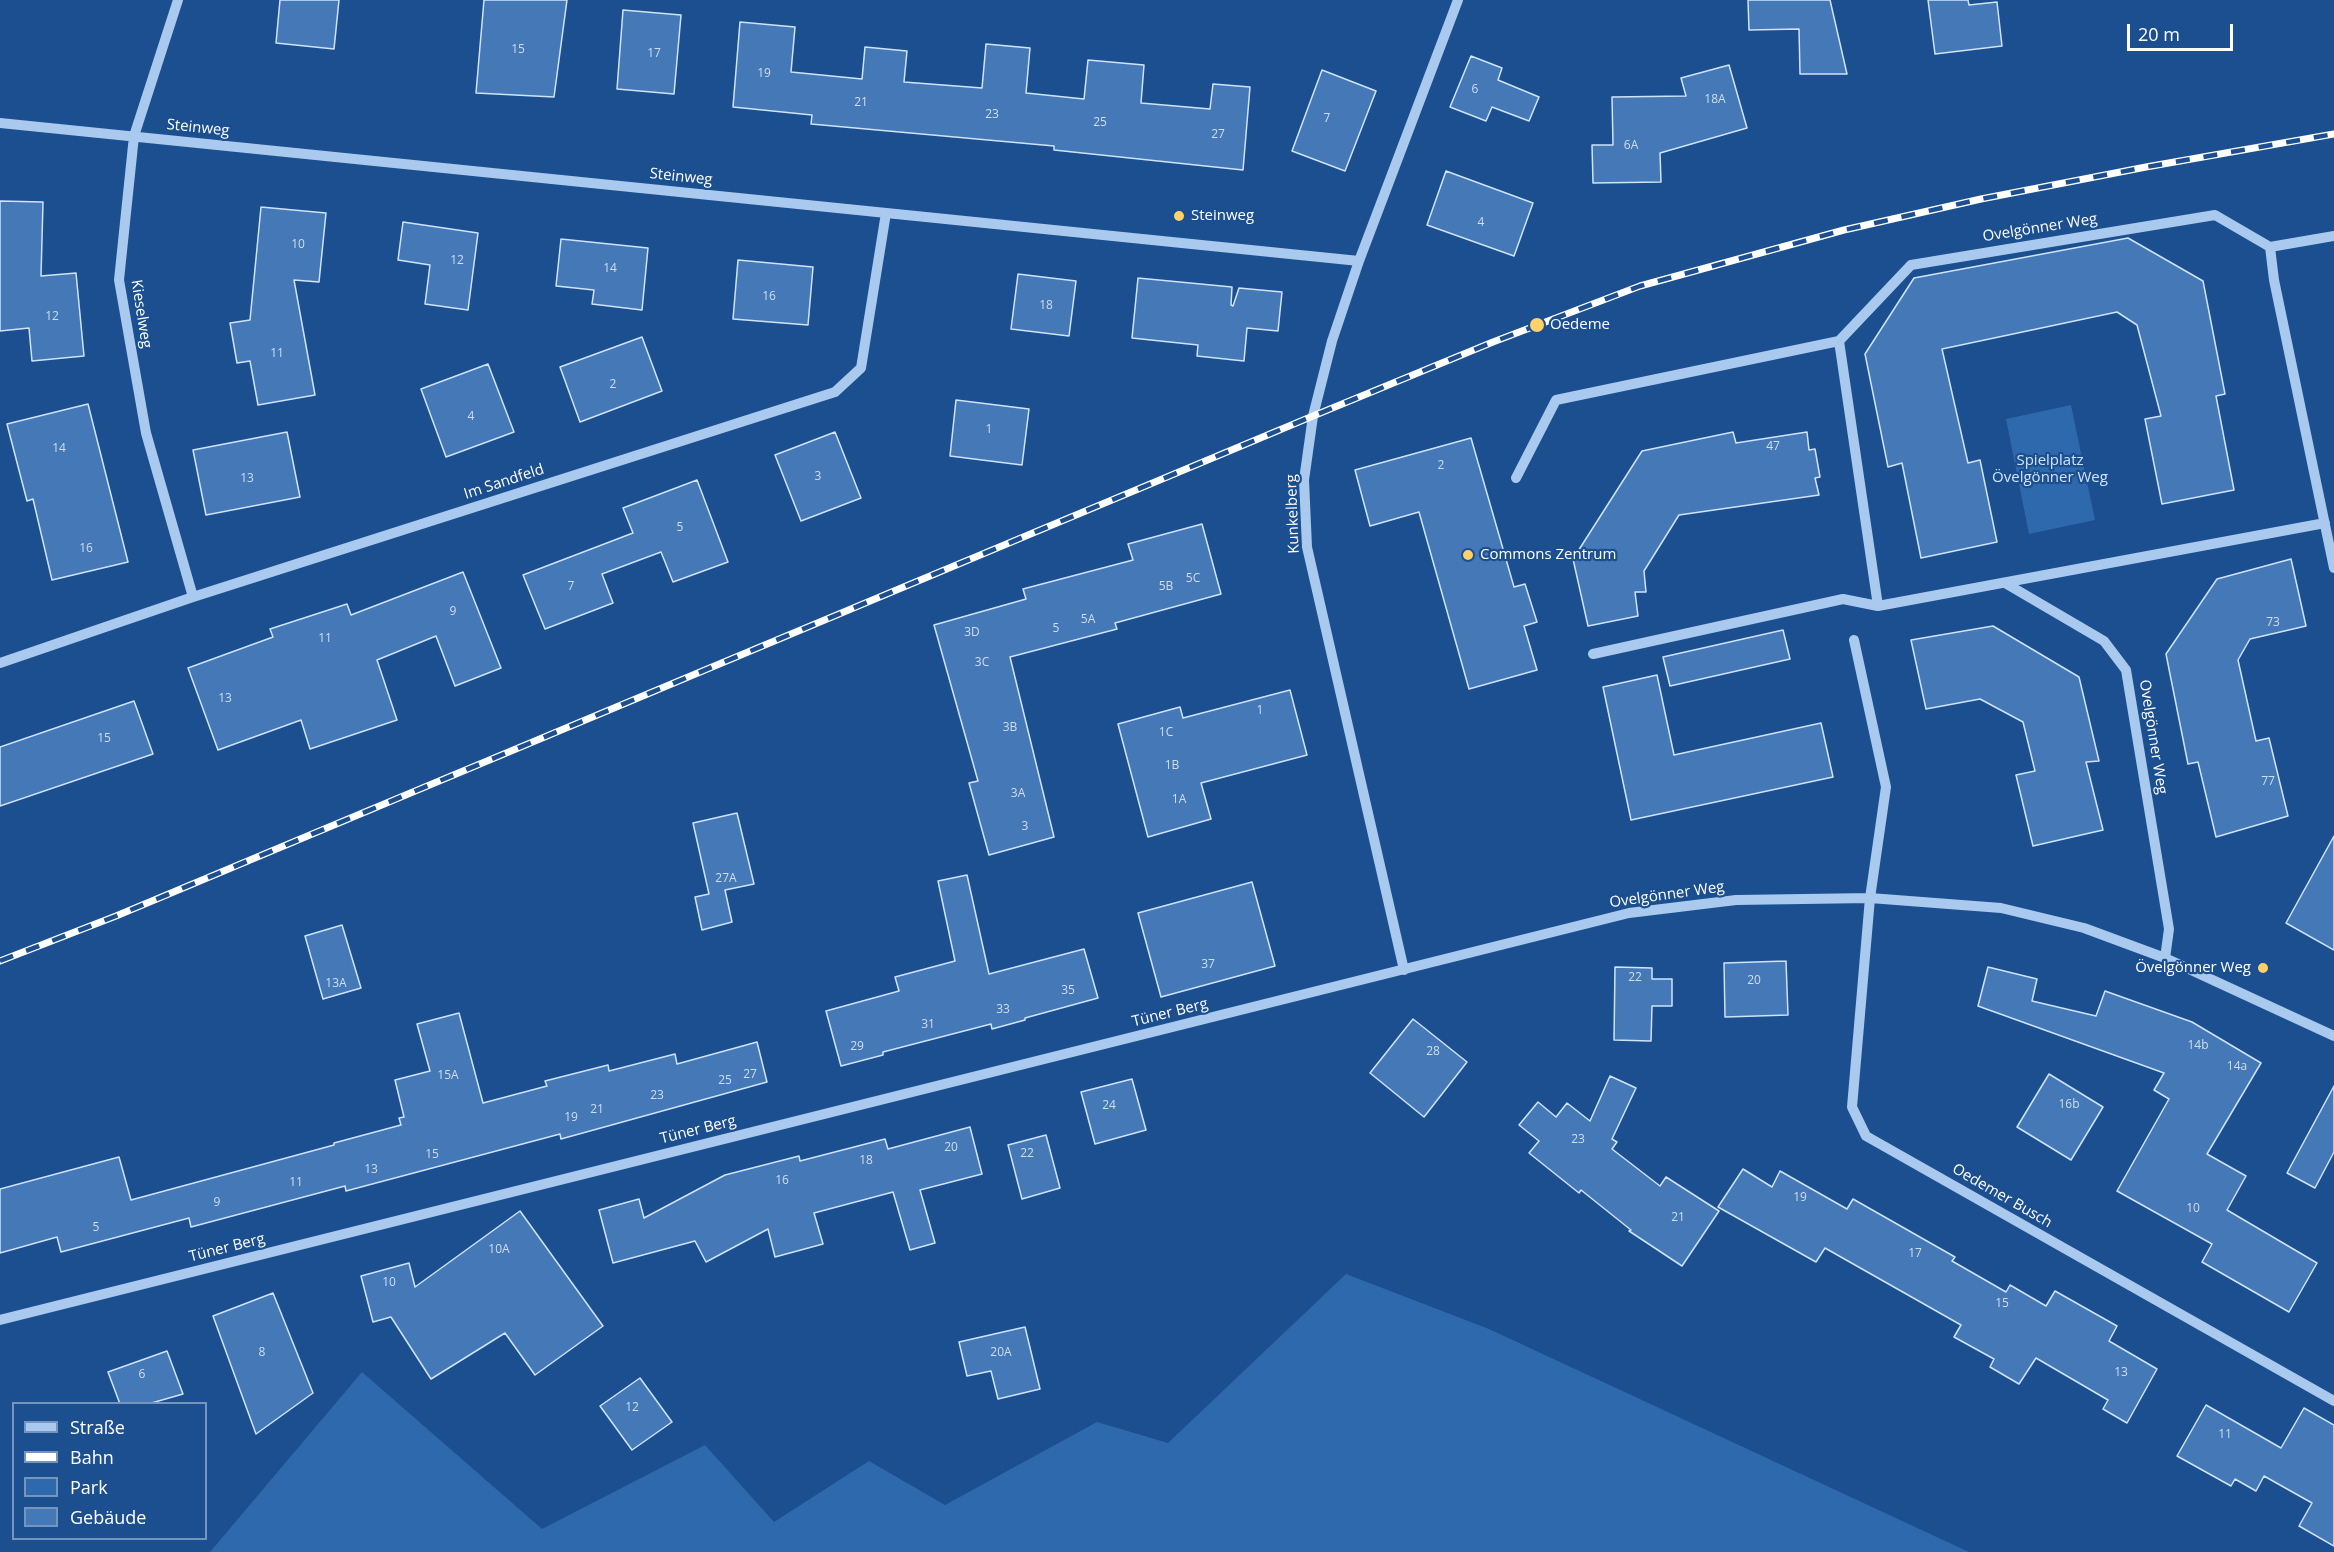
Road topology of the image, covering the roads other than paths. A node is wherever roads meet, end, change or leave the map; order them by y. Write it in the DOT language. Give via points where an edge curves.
graph roads {
  1 [pos="178,0"];
  2 [pos="1458,0"];
  3 [pos="0,123"];
  4 [pos="134,136"];
  5 [pos="886,213"];
  6 [pos="2334,236"];
  7 [pos="2270,247"];
  8 [pos="1359,261"];
  9 [pos="1839,342"];
  10 [pos="1515,478"];
  11 [pos="2325,523"];
  12 [pos="2334,568"];
  13 [pos="2005,583"];
  14 [pos="194,597"];
  15 [pos="1878,606"];
  16 [pos="1854,640"];
  17 [pos="1593,654"];
  18 [pos="0,663"];
  19 [pos="1870,898"];
  20 [pos="2165,958"];
  21 [pos="1404,970"];
  22 [pos="2334,1036"];
  23 [pos="0,1320"];
  24 [pos="2334,1401"];
  1 -- 4 [label="street, Kieselweg"];
  2 -- 8 [label="street, Kunkelberg"];
  3 -- 4 [label="street, Steinweg"];
  4 -- 5 [label="street, Steinweg"];
  4 -- 14 [label="street, Kieselweg" via="119,280 146,433"];
  5 -- 8 [label="street, Steinweg"];
  5 -- 14 [label="street, Im Sandfeld" via="861,368 835,392"];
  6 -- 7 [label="street"];
  7 -- 9 [label="street, Ovelgönner Weg" via="2215,215 1911,265"];
  7 -- 11 [label="street"];
  8 -- 21 [label="street, Kunkelberg" via="1332,341 1313,416 1304,480 1306,547"];
  9 -- 10 [label="street" via="1556,400"];
  9 -- 15 [label="street"];
  11 -- 12 [label="street"];
  11 -- 13 [label="street"];
  13 -- 15 [label="street"];
  13 -- 20 [label="street, Ovelgönner Weg" via="2104,641 2126,670 2169,929"];
  14 -- 18 [label="street, Im Sandfeld"];
  15 -- 17 [label="street" via="1843,599"];
  16 -- 19 [label="street" via="1886,787"];
  19 -- 20 [label="street, Ovelgönner Weg" via="2001,908 2085,928"];
  19 -- 21 [label="street, Ovelgönner Weg" via="1736,900 1629,913"];
  19 -- 24 [label="street, Oedemer Busch" via="1851,1107 1866,1137"];
  20 -- 22 [label="street, Ovelgönner Weg"];
  21 -- 23 [label="street, Tüner Berg"];
}
